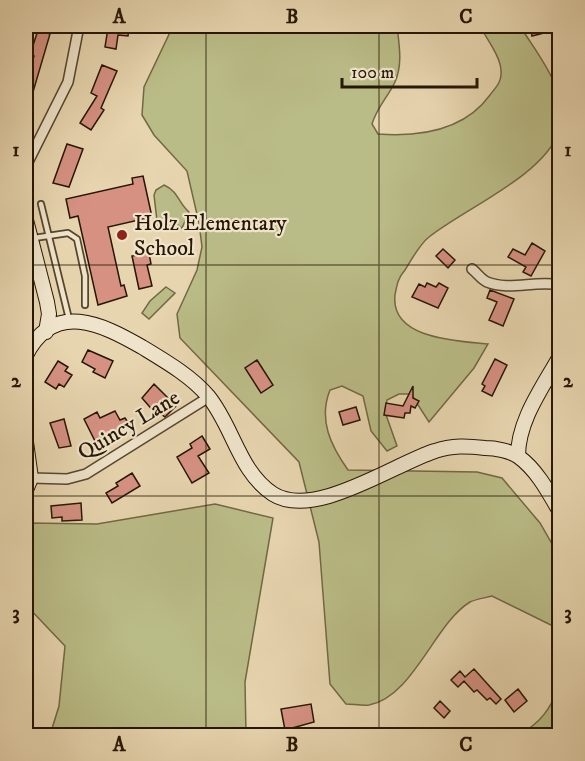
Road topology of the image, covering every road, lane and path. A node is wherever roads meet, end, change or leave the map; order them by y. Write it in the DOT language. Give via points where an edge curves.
graph roads {
  1 [pos="79,26"];
  2 [pos="26,166"];
  3 [pos="41,204"];
  4 [pos="26,220"];
  5 [pos="48,235"];
  6 [pos="31,238"];
  7 [pos="472,269"];
  8 [pos="560,285"];
  9 [pos="84,305"];
  10 [pos="69,322"];
  11 [pos="45,332"];
  12 [pos="26,355"];
  13 [pos="560,356"];
  14 [pos="209,397"];
  15 [pos="26,442"];
  16 [pos="518,456"];
  17 [pos="28,484"];
  18 [pos="560,512"];
  1 -- 2 [label="street" via="68,82"];
  3 -- 5 [label="lane"];
  4 -- 6 [label="street"];
  5 -- 6 [label="lane"];
  5 -- 9 [label="lane" via="69,233 77,239 85,276"];
  5 -- 10 [label="lane"];
  6 -- 11 [label="street" via="50,314"];
  7 -- 8 [label="street" via="486,282"];
  10 -- 11 [label="street"];
  10 -- 14 [label="street" via="108,328 177,369"];
  11 -- 12 [label="street"];
  13 -- 16 [label="street" via="525,422"];
  14 -- 16 [label="street" via="261,485 286,500 326,497 438,450 460,446 493,448"];
  14 -- 17 [label="street, Quincy Lane" via="87,474"];
  15 -- 17 [label="street"];
  16 -- 18 [label="street"];
}
